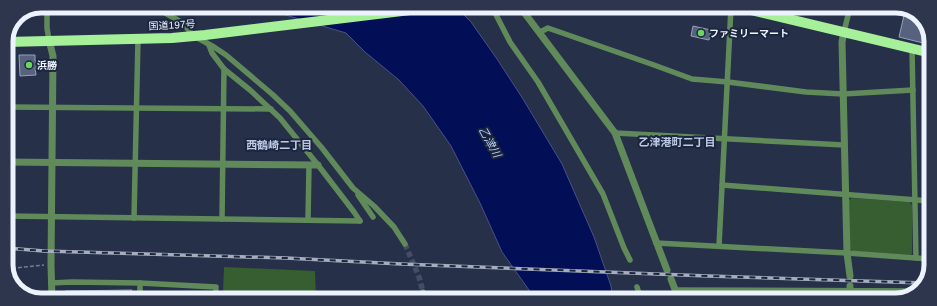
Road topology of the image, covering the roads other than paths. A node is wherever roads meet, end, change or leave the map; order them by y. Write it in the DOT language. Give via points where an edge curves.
graph roads {
  1 [pos="47,13"];
  2 [pos="165,13"];
  3 [pos="386,13"];
  4 [pos="495,13"];
  5 [pos="525,13"];
  6 [pos="731,13"];
  7 [pos="763,13"];
  8 [pos="849,13"];
  9 [pos="540,32"];
  10 [pos="844,32"];
  11 [pos="194,36"];
  12 [pos="138,39"];
  13 [pos="50,40"];
  14 [pos="13,42"];
  15 [pos="209,45"];
  16 [pos="912,48"];
  17 [pos="924,51"];
  18 [pos="224,69"];
  19 [pos="728,82"];
  20 [pos="913,90"];
  21 [pos="843,94"];
  22 [pos="13,107"];
  23 [pos="52,107"];
  24 [pos="137,108"];
  25 [pos="224,108"];
  26 [pos="271,109"];
  27 [pos="615,133"];
  28 [pos="725,138"];
  29 [pos="844,145"];
  30 [pos="13,162"];
  31 [pos="52,162"];
  32 [pos="136,163"];
  33 [pos="223,164"];
  34 [pos="309,165"];
  35 [pos="318,165"];
  36 [pos="722,185"];
  37 [pos="353,188"];
  38 [pos="846,195"];
  39 [pos="914,200"];
  40 [pos="924,201"];
  41 [pos="13,216"];
  42 [pos="51,217"];
  43 [pos="373,217"];
  44 [pos="134,218"];
  45 [pos="222,219"];
  46 [pos="308,220"];
  47 [pos="656,243"];
  48 [pos="405,244"];
  49 [pos="719,246"];
  50 [pos="847,253"];
  51 [pos="916,258"];
  52 [pos="924,259"];
  53 [pos="630,260"];
  54 [pos="667,270"];
  55 [pos="850,276"];
  56 [pos="671,279"];
  57 [pos="51,283"];
  58 [pos="140,283"];
  59 [pos="637,287"];
  60 [pos="850,288"];
  61 [pos="676,290"];
  62 [pos="899,292"];
  63 [pos="52,293"];
  64 [pos="140,293"];
  65 [pos="216,293"];
  66 [pos="639,293"];
  67 [pos="677,293"];
  68 [pos="850,293"];
  1 -- 13 [label="street"];
  2 -- 11 [label="street" via="181,22"];
  3 -- 11 [label="highway, 国道197号"];
  4 -- 53 [label="street" via="510,42 538,82 603,194"];
  5 -- 9 [label="street"];
  6 -- 19 [label="street"];
  7 -- 10 [label="highway"];
  8 -- 10 [label="street"];
  9 -- 19 [label="street" via="548,28 692,79"];
  9 -- 27 [label="street"];
  10 -- 16 [label="highway"];
  10 -- 21 [label="street"];
  11 -- 12 [label="highway, 国道197号"];
  11 -- 15 [label="street"];
  12 -- 13 [label="highway, 国道197号"];
  12 -- 24 [label="street"];
  13 -- 14 [label="highway, 国道197号"];
  13 -- 23 [label="street" via="53,56"];
  15 -- 18 [label="street"];
  15 -- 37 [label="street" via="226,55 290,111"];
  16 -- 17 [label="highway"];
  16 -- 20 [label="street"];
  18 -- 25 [label="street"];
  18 -- 26 [label="street"];
  19 -- 21 [label="street"];
  19 -- 28 [label="street"];
  20 -- 21 [label="street"];
  20 -- 39 [label="street"];
  21 -- 29 [label="street"];
  22 -- 23 [label="street"];
  23 -- 24 [label="street"];
  23 -- 31 [label="street"];
  24 -- 25 [label="street"];
  24 -- 32 [label="street"];
  25 -- 26 [label="street"];
  25 -- 33 [label="street"];
  26 -- 35 [label="street"];
  27 -- 28 [label="street"];
  27 -- 47 [label="street"];
  28 -- 29 [label="street"];
  28 -- 36 [label="street"];
  29 -- 38 [label="street"];
  30 -- 31 [label="street"];
  31 -- 32 [label="street"];
  31 -- 42 [label="street"];
  32 -- 33 [label="street"];
  32 -- 44 [label="street"];
  33 -- 34 [label="street"];
  33 -- 45 [label="street"];
  34 -- 35 [label="street"];
  34 -- 46 [label="street"];
  35 -- 46 [label="street" via="360,221"];
  36 -- 38 [label="street"];
  36 -- 49 [label="street"];
  37 -- 43 [label="street"];
  37 -- 48 [label="street" via="385,216"];
  38 -- 39 [label="street"];
  38 -- 50 [label="street"];
  39 -- 40 [label="street"];
  39 -- 51 [label="street"];
  41 -- 42 [label="street"];
  42 -- 44 [label="street"];
  42 -- 57 [label="street"];
  44 -- 45 [label="street"];
  45 -- 46 [label="street"];
  47 -- 49 [label="street"];
  47 -- 54 [label="street"];
  49 -- 50 [label="street"];
  50 -- 51 [label="street"];
  50 -- 55 [label="street"];
  51 -- 52 [label="street"];
  56 -- 61 [label="street"];
  57 -- 58 [label="street"];
  57 -- 63 [label="street"];
  58 -- 64 [label="street"];
  58 -- 65 [label="street" via="216,287"];
  59 -- 66 [label="street"];
  60 -- 61 [label="street"];
  60 -- 62 [label="street"];
  60 -- 68 [label="street"];
  61 -- 67 [label="street"];
}
